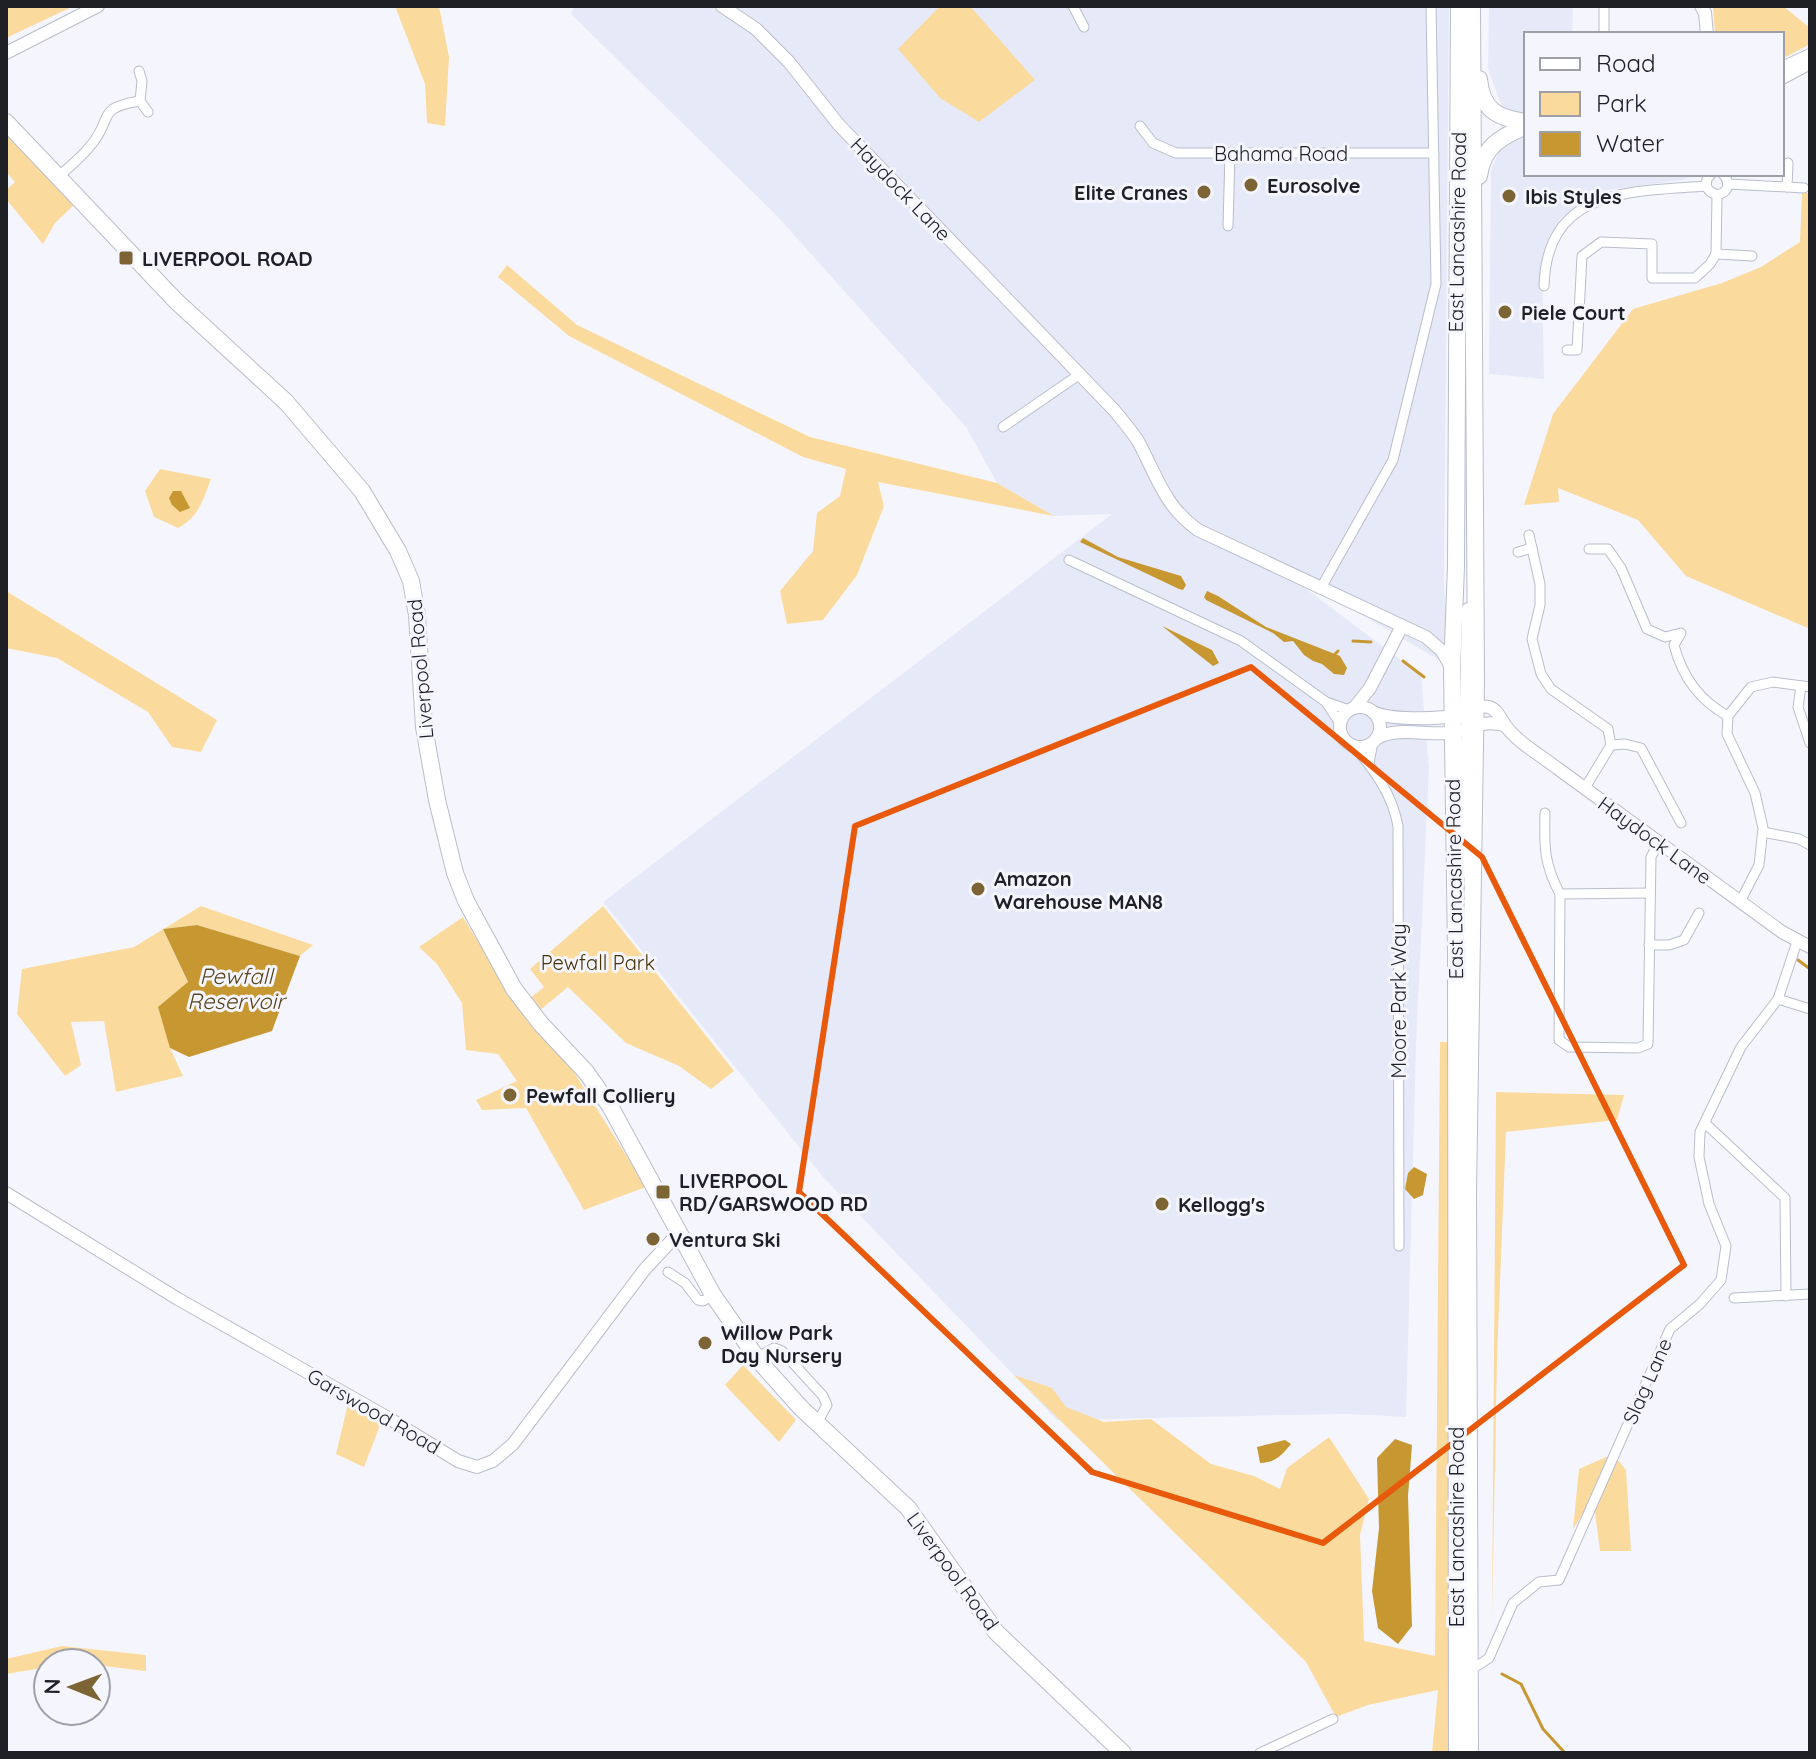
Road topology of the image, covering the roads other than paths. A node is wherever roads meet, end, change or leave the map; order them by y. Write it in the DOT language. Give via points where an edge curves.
graph roads {
  1 [pos="98,6"];
  2 [pos="722,6"];
  3 [pos="1073,6"];
  4 [pos="1431,6"];
  5 [pos="1459,6"];
  6 [pos="1472,6"];
  7 [pos="1604,6"];
  8 [pos="1701,6"];
  9 [pos="1084,27"];
  10 [pos="1604,32"];
  11 [pos="1700,32"];
  12 [pos="1707,32"];
  13 [pos="6,53"];
  14 [pos="1810,55"];
  15 [pos="1810,63"];
  16 [pos="1784,67"];
  17 [pos="139,71"];
  18 [pos="1784,77"];
  19 [pos="140,101"];
  20 [pos="148,112"];
  21 [pos="6,122"];
  22 [pos="1524,124"];
  23 [pos="1524,125"];
  24 [pos="1140,126"];
  25 [pos="1230,153"];
  26 [pos="1434,153"];
  27 [pos="1788,163"];
  28 [pos="1709,176"];
  29 [pos="1724,176"];
  30 [pos="58,177"];
  31 [pos="1729,184"];
  32 [pos="1706,186"];
  33 [pos="1787,187"];
  34 [pos="1804,188"];
  35 [pos="1717,195"];
  36 [pos="1474,217"];
  37 [pos="1228,226"];
  38 [pos="1716,254"];
  39 [pos="1752,256"];
  40 [pos="1544,286"];
  41 [pos="1567,350"];
  42 [pos="1080,374"];
  43 [pos="1003,427"];
  44 [pos="1529,535"];
  45 [pos="1532,548"];
  46 [pos="1589,549"];
  47 [pos="1518,552"];
  48 [pos="1069,560"];
  49 [pos="1322,586"];
  50 [pos="1455,625"];
  51 [pos="1402,626"];
  52 [pos="1426,637"];
  53 [pos="1452,670"];
  54 [pos="1806,686"];
  55 [pos="1370,688"];
  56 [pos="1326,702"];
  57 [pos="1351,709"];
  58 [pos="1371,710"];
  59 [pos="1728,716"];
  60 [pos="1465,720"];
  61 [pos="1341,725"];
  62 [pos="1375,740"];
  63 [pos="1810,743"];
  64 [pos="1353,745"];
  65 [pos="1611,745"];
  66 [pos="1369,763"];
  67 [pos="1585,788"];
  68 [pos="1545,813"];
  69 [pos="1681,823"];
  70 [pos="1763,832"];
  71 [pos="1659,842"];
  72 [pos="1810,845"];
  73 [pos="1650,893"];
  74 [pos="1560,894"];
  75 [pos="1740,902"];
  76 [pos="1699,913"];
  77 [pos="1649,945"];
  78 [pos="1804,945"];
  79 [pos="1778,999"];
  80 [pos="1810,1009"];
  81 [pos="1705,1123"];
  82 [pos="6,1193"];
  83 [pos="679,1236"];
  84 [pos="1399,1246"];
  85 [pos="670,1277"];
  86 [pos="1810,1294"];
  87 [pos="713,1295"];
  88 [pos="1786,1296"];
  89 [pos="1734,1298"];
  90 [pos="756,1358"];
  91 [pos="817,1423"];
  92 [pos="1466,1677"];
  93 [pos="1333,1719"];
  94 [pos="1123,1753"];
  95 [pos="1260,1753"];
  96 [pos="1457,1753"];
  97 [pos="1470,1753"];
  1 -- 13 [label="street"];
  2 -- 42 [label="street, Haydock Lane" via="756,29 789,62 839,125"];
  3 -- 9 [label="street"];
  4 -- 26 [label="street"];
  5 -- 50 [label="highway, East Lancashire Road"];
  6 -- 22 [label="highway" via="1480,91 1503,119"];
  6 -- 36 [label="highway, East Lancashire Road"];
  7 -- 10 [label="street"];
  8 -- 11 [label="street"];
  8 -- 12 [label="street"];
  14 -- 16 [label="street"];
  15 -- 18 [label="street"];
  17 -- 19 [label="street"];
  19 -- 20 [label="street"];
  19 -- 30 [label="street" via="109,111 92,144"];
  21 -- 30 [label="highway, Liverpool Road"];
  23 -- 36 [label="highway" via="1486,152"];
  24 -- 25 [label="street, Bahama Road" via="1153,143 1176,153"];
  25 -- 26 [label="street, Bahama Road"];
  25 -- 37 [label="street"];
  26 -- 49 [label="street" via="1436,284 1393,460"];
  27 -- 33 [label="street"];
  28 -- 32 [label="street"];
  29 -- 31 [label="street"];
  30 -- 83 [label="highway, Liverpool Road" via="176,301 286,402 362,491 381,522 414,592 424,727 459,887 514,989 610,1106"];
  31 -- 33 [label="street"];
  31 -- 35 [label="street"];
  32 -- 35 [label="street"];
  32 -- 40 [label="street" via="1628,192 1584,206 1565,223 1549,249"];
  33 -- 34 [label="street"];
  35 -- 38 [label="street"];
  36 -- 60 [label="highway, East Lancashire Road" via="1475,505"];
  38 -- 39 [label="street"];
  38 -- 41 [label="street" via="1695,278 1652,278 1652,244 1601,242 1591,247 1581,263 1577,350"];
  42 -- 43 [label="street"];
  42 -- 49 [label="street, Haydock Lane" via="1136,438 1181,518"];
  44 -- 45 [label="street"];
  45 -- 47 [label="street"];
  45 -- 65 [label="street" via="1541,595 1532,639 1541,674 1551,689 1608,729"];
  46 -- 59 [label="street" via="1608,549 1647,629 1665,637 1681,633 1674,645 1679,665 1707,705"];
  48 -- 56 [label="street" via="1241,641"];
  49 -- 51 [label="street, Haydock Lane"];
  50 -- 52 [label="street" via="1443,637"];
  50 -- 53 [label="highway, East Lancashire Road"];
  51 -- 52 [label="street, Haydock Lane"];
  51 -- 55 [label="street"];
  52 -- 53 [label="street, Haydock Lane"];
  53 -- 60 [label="highway, East Lancashire Road"];
  54 -- 59 [label="street" via="1773,682 1751,687"];
  54 -- 63 [label="street" via="1798,707"];
  55 -- 57 [label="street"];
  55 -- 58 [label="street"];
  56 -- 57 [label="street"];
  56 -- 61 [label="street"];
  57 -- 58 [label="street"];
  57 -- 61 [label="street"];
  58 -- 60 [label="street"];
  58 -- 62 [label="street" via="1380,721"];
  59 -- 70 [label="street" via="1727,734 1755,793"];
  60 -- 62 [label="street"];
  60 -- 67 [label="street, Haydock Lane" via="1505,725"];
  60 -- 92 [label="highway, East Lancashire Road"];
  60 -- 92 [label="highway, East Lancashire Road" via="1456,898"];
  61 -- 64 [label="street"];
  62 -- 64 [label="street"];
  62 -- 66 [label="street"];
  64 -- 66 [label="street, Moore Park Way"];
  65 -- 67 [label="street"];
  65 -- 69 [label="street" via="1641,748"];
  66 -- 84 [label="street, Moore Park Way" via="1391,801 1398,826"];
  67 -- 71 [label="street, Haydock Lane"];
  68 -- 74 [label="street" via="1543,850"];
  70 -- 72 [label="street"];
  70 -- 75 [label="street" via="1759,865"];
  71 -- 73 [label="street" via="1651,857"];
  71 -- 75 [label="street, Haydock Lane"];
  73 -- 74 [label="street"];
  73 -- 77 [label="street"];
  74 -- 77 [label="street" via="1559,1040 1569,1047 1648,1044"];
  75 -- 78 [label="street, Haydock Lane"];
  76 -- 77 [label="street" via="1684,940"];
  78 -- 79 [label="street, Slag Lane"];
  79 -- 80 [label="street"];
  79 -- 81 [label="street, Slag Lane" via="1741,1047"];
  81 -- 88 [label="street" via="1785,1198"];
  81 -- 92 [label="street, Slag Lane" via="1699,1157 1709,1204 1726,1246 1721,1280 1670,1329 1559,1580 1539,1582 1513,1603 1489,1658"];
  82 -- 83 [label="street, Garswood Road" via="178,1299 458,1461 477,1467 513,1444 645,1269"];
  83 -- 87 [label="highway, Liverpool Road"];
  85 -- 87 [label="street" via="685,1283 700,1301"];
  86 -- 88 [label="street"];
  87 -- 90 [label="highway, Liverpool Road"];
  88 -- 89 [label="street"];
  90 -- 91 [label="highway, Liverpool Road"];
  90 -- 91 [label="street" via="774,1348 782,1351 823,1396 827,1405"];
  91 -- 94 [label="highway, Liverpool Road" via="908,1508 1011,1648"];
  92 -- 96 [label="highway, East Lancashire Road"];
  92 -- 97 [label="highway, East Lancashire Road"];
  93 -- 95 [label="street"];
}
